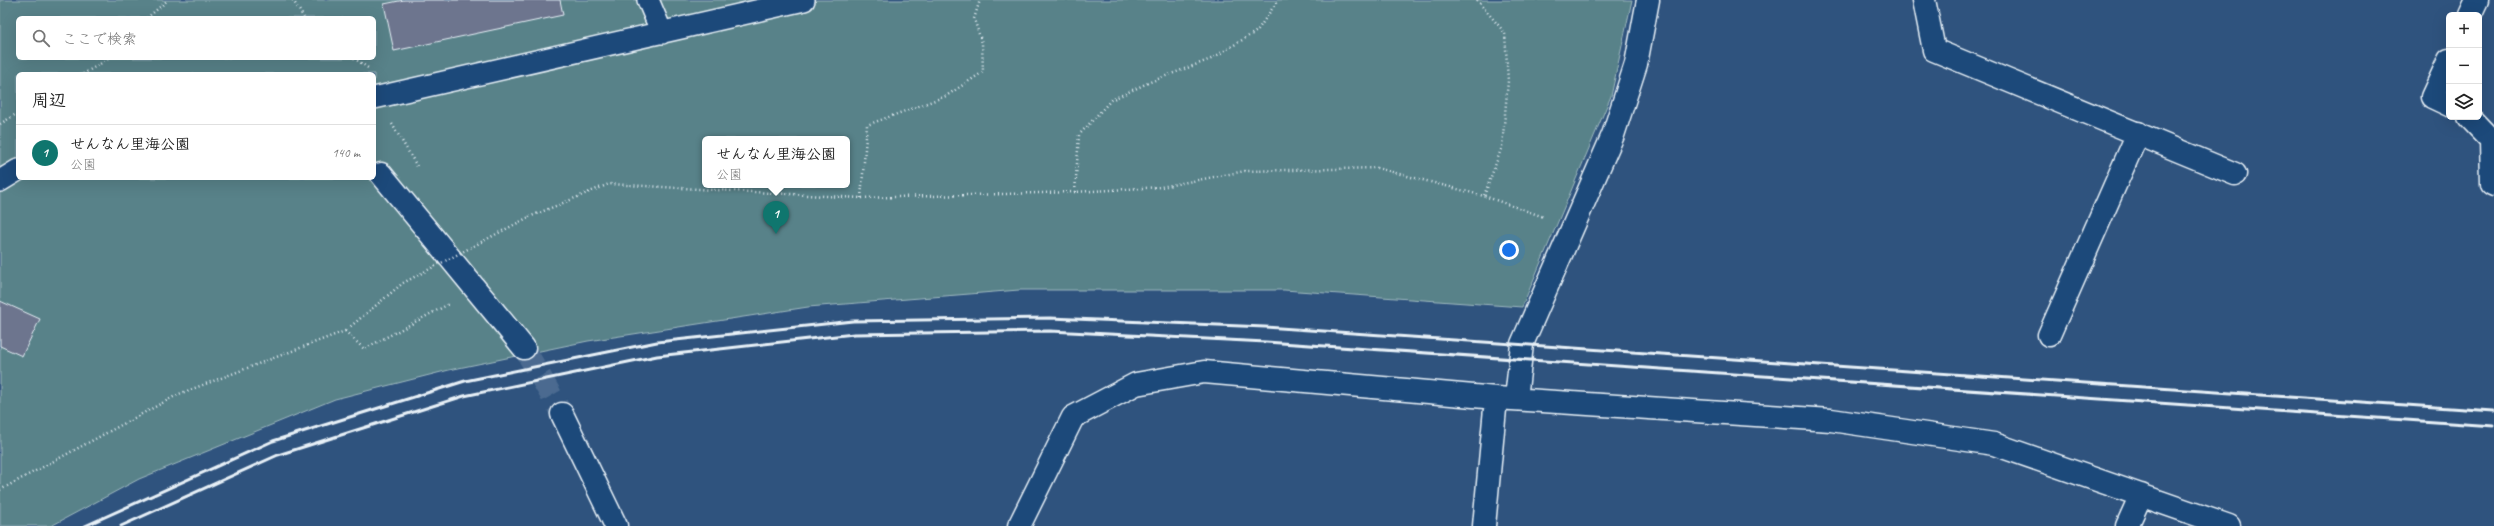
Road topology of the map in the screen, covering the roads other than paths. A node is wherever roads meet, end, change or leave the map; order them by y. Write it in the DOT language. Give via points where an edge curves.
graph roads {
  1 [pos="648,0"];
  2 [pos="804,0"];
  3 [pos="1648,0"];
  4 [pos="1924,0"];
  5 [pos="2476,0"];
  6 [pos="2471,12"];
  7 [pos="662,33"];
  8 [pos="2446,67"];
  9 [pos="376,98"];
  10 [pos="2446,104"];
  11 [pos="2472,120"];
  12 [pos="2138,133"];
  13 [pos="16,171"];
  14 [pos="376,171"];
  15 [pos="2235,174"];
  16 [pos="0,181"];
  17 [pos="2494,185"];
  18 [pos="2049,335"];
  19 [pos="524,348"];
  20 [pos="1506,399"];
  21 [pos="562,414"];
  22 [pos="2141,495"];
  23 [pos="616,526"];
  24 [pos="1019,526"];
  25 [pos="1484,526"];
  26 [pos="2127,526"];
  27 [pos="2228,526"];
  1 -- 7 [label="lane"];
  2 -- 7 [label="lane"];
  3 -- 20 [label="street" via="1636,64 1613,134 1522,344"];
  4 -- 12 [label="street" via="1934,50"];
  5 -- 6 [label="street"];
  7 -- 9 [label="lane"];
  8 -- 10 [label="street" via="2432,97"];
  11 -- 17 [label="street" via="2491,140"];
  12 -- 15 [label="street"];
  12 -- 18 [label="street"];
  13 -- 16 [label="lane"];
  14 -- 19 [label="street"];
  20 -- 22 [label="street" via="1831,420 1986,443"];
  20 -- 24 [label="street" via="1204,372 1136,384 1073,417"];
  20 -- 25 [label="street"];
  21 -- 23 [label="street"];
  22 -- 26 [label="street"];
  22 -- 27 [label="street"];
}
